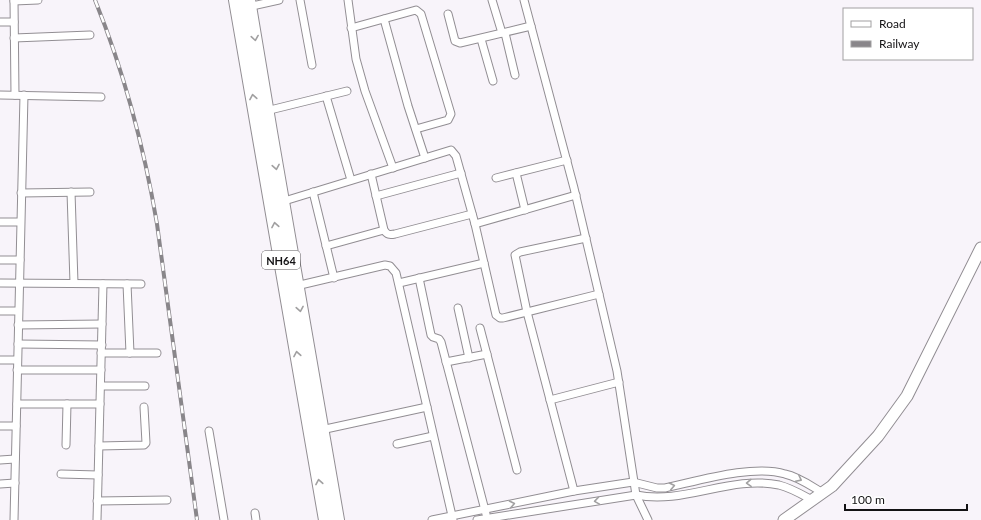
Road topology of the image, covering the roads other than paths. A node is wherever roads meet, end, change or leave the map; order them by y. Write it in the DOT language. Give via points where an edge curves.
graph roads {
  1 [pos="14,0"];
  2 [pos="38,0"];
  3 [pos="279,0"];
  4 [pos="300,0"];
  5 [pos="348,0"];
  6 [pos="492,0"];
  7 [pos="524,0"];
  8 [pos="243,4"];
  9 [pos="448,14"];
  10 [pos="384,19"];
  11 [pos="0,22"];
  12 [pos="14,22"];
  13 [pos="531,26"];
  14 [pos="352,28"];
  15 [pos="503,33"];
  16 [pos="90,35"];
  17 [pos="14,38"];
  18 [pos="482,39"];
  19 [pos="312,65"];
  20 [pos="515,75"];
  21 [pos="493,80"];
  22 [pos="347,91"];
  23 [pos="0,95"];
  24 [pos="15,95"];
  25 [pos="24,95"];
  26 [pos="326,96"];
  27 [pos="101,97"];
  28 [pos="266,111"];
  29 [pos="416,129"];
  30 [pos="425,158"];
  31 [pos="567,160"];
  32 [pos="393,168"];
  33 [pos="516,173"];
  34 [pos="370,174"];
  35 [pos="461,174"];
  36 [pos="496,178"];
  37 [pos="352,180"];
  38 [pos="71,192"];
  39 [pos="90,192"];
  40 [pos="313,192"];
  41 [pos="21,193"];
  42 [pos="576,195"];
  43 [pos="376,196"];
  44 [pos="277,204"];
  45 [pos="525,210"];
  46 [pos="472,214"];
  47 [pos="0,222"];
  48 [pos="20,222"];
  49 [pos="475,224"];
  50 [pos="384,230"];
  51 [pos="586,238"];
  52 [pos="326,246"];
  53 [pos="981,248"];
  54 [pos="0,260"];
  55 [pos="20,260"];
  56 [pos="484,263"];
  57 [pos="334,278"];
  58 [pos="419,278"];
  59 [pos="399,283"];
  60 [pos="0,284"];
  61 [pos="19,284"];
  62 [pos="74,284"];
  63 [pos="104,284"];
  64 [pos="126,284"];
  65 [pos="141,284"];
  66 [pos="296,286"];
  67 [pos="599,294"];
  68 [pos="458,308"];
  69 [pos="0,311"];
  70 [pos="18,311"];
  71 [pos="527,312"];
  72 [pos="102,324"];
  73 [pos="18,325"];
  74 [pos="480,328"];
  75 [pos="18,344"];
  76 [pos="102,345"];
  77 [pos="101,353"];
  78 [pos="130,353"];
  79 [pos="156,353"];
  80 [pos="487,354"];
  81 [pos="469,358"];
  82 [pos="0,360"];
  83 [pos="17,360"];
  84 [pos="446,362"];
  85 [pos="17,370"];
  86 [pos="101,370"];
  87 [pos="619,382"];
  88 [pos="101,386"];
  89 [pos="144,386"];
  90 [pos="550,400"];
  91 [pos="16,404"];
  92 [pos="67,404"];
  93 [pos="100,404"];
  94 [pos="144,407"];
  95 [pos="427,408"];
  96 [pos="0,426"];
  97 [pos="16,426"];
  98 [pos="321,430"];
  99 [pos="209,431"];
  100 [pos="433,436"];
  101 [pos="397,444"];
  102 [pos="66,445"];
  103 [pos="99,446"];
  104 [pos="16,459"];
  105 [pos="0,460"];
  106 [pos="517,470"];
  107 [pos="61,474"];
  108 [pos="98,475"];
  109 [pos="633,482"];
  110 [pos="15,483"];
  111 [pos="0,484"];
  112 [pos="574,491"];
  113 [pos="823,493"];
  114 [pos="636,495"];
  115 [pos="167,500"];
  116 [pos="812,500"];
  117 [pos="97,501"];
  118 [pos="485,510"];
  119 [pos="452,518"];
  120 [pos="487,518"];
  121 [pos="14,520"];
  122 [pos="97,520"];
  123 [pos="224,520"];
  124 [pos="326,520"];
  125 [pos="337,520"];
  126 [pos="432,520"];
  127 [pos="477,520"];
  128 [pos="648,520"];
  129 [pos="784,520"];
  1 -- 2 [label="street"];
  1 -- 12 [label="street"];
  3 -- 8 [label="street"];
  4 -- 19 [label="street"];
  5 -- 14 [label="street"];
  6 -- 15 [label="street"];
  7 -- 13 [label="street"];
  8 -- 28 [label="highway, NH64, one-way"];
  44 -- 8 [label="highway, NH64, one-way"];
  9 -- 18 [label="street" via="455,41 460,44"];
  10 -- 14 [label="street"];
  10 -- 29 [label="street"];
  10 -- 29 [label="street" via="416,10 420,14 450,108 448,120"];
  11 -- 12 [label="street"];
  12 -- 17 [label="street"];
  13 -- 15 [label="street"];
  13 -- 31 [label="street"];
  14 -- 32 [label="street" via="356,59 365,90"];
  15 -- 18 [label="street"];
  15 -- 20 [label="street"];
  16 -- 17 [label="street"];
  17 -- 24 [label="street"];
  18 -- 21 [label="street"];
  22 -- 26 [label="street"];
  23 -- 24 [label="street"];
  24 -- 25 [label="street"];
  25 -- 27 [label="street"];
  25 -- 41 [label="street"];
  26 -- 28 [label="street"];
  26 -- 37 [label="street"];
  28 -- 44 [label="highway, NH64, one-way"];
  29 -- 30 [label="street"];
  30 -- 32 [label="street"];
  30 -- 35 [label="street" via="451,150 456,156"];
  31 -- 33 [label="street"];
  31 -- 42 [label="street"];
  32 -- 34 [label="street"];
  33 -- 36 [label="street"];
  33 -- 45 [label="street"];
  34 -- 37 [label="street"];
  34 -- 43 [label="street"];
  35 -- 43 [label="street"];
  35 -- 46 [label="street"];
  37 -- 40 [label="street"];
  38 -- 39 [label="street"];
  38 -- 41 [label="street"];
  38 -- 62 [label="street"];
  40 -- 44 [label="street"];
  40 -- 52 [label="street"];
  41 -- 48 [label="street"];
  42 -- 45 [label="street"];
  42 -- 51 [label="street"];
  43 -- 50 [label="street"];
  44 -- 66 [label="highway, NH64"];
  124 -- 44 [label="highway, NH64, one-way"];
  45 -- 49 [label="street"];
  46 -- 49 [label="street"];
  46 -- 50 [label="street" via="395,234 389,235"];
  47 -- 48 [label="street"];
  48 -- 55 [label="street"];
  49 -- 56 [label="street"];
  50 -- 52 [label="street"];
  51 -- 67 [label="street"];
  51 -- 71 [label="street" via="516,254"];
  52 -- 57 [label="street"];
  53 -- 113 [label="street" via="907,396 878,436"];
  54 -- 55 [label="street"];
  55 -- 61 [label="street"];
  56 -- 58 [label="street"];
  56 -- 71 [label="street" via="496,316 504,318"];
  57 -- 59 [label="street" via="385,265 393,269"];
  57 -- 66 [label="street"];
  58 -- 59 [label="street"];
  58 -- 84 [label="street" via="431,335 441,342"];
  59 -- 95 [label="street"];
  60 -- 61 [label="street"];
  61 -- 62 [label="street"];
  61 -- 70 [label="street"];
  62 -- 63 [label="street"];
  63 -- 64 [label="street"];
  63 -- 72 [label="street"];
  64 -- 65 [label="street"];
  64 -- 78 [label="street"];
  66 -- 98 [label="highway, NH64, one-way"];
  67 -- 71 [label="street"];
  67 -- 87 [label="street"];
  68 -- 81 [label="street"];
  69 -- 70 [label="street"];
  70 -- 73 [label="street"];
  71 -- 90 [label="street"];
  72 -- 73 [label="street"];
  72 -- 76 [label="street"];
  73 -- 75 [label="street"];
  74 -- 80 [label="street"];
  75 -- 76 [label="street"];
  75 -- 83 [label="street"];
  76 -- 77 [label="street"];
  77 -- 78 [label="street"];
  77 -- 86 [label="street"];
  78 -- 79 [label="street"];
  80 -- 81 [label="street"];
  80 -- 106 [label="street"];
  81 -- 84 [label="street"];
  82 -- 83 [label="street"];
  83 -- 85 [label="street"];
  84 -- 118 [label="street"];
  85 -- 86 [label="street"];
  85 -- 91 [label="street"];
  86 -- 88 [label="street"];
  87 -- 90 [label="street"];
  87 -- 109 [label="street"];
  88 -- 89 [label="street"];
  88 -- 93 [label="street"];
  90 -- 112 [label="street"];
  91 -- 92 [label="street"];
  91 -- 97 [label="street"];
  92 -- 93 [label="street"];
  92 -- 102 [label="street"];
  93 -- 103 [label="street"];
  94 -- 103 [label="street" via="144,445"];
  95 -- 98 [label="street"];
  95 -- 100 [label="street"];
  96 -- 97 [label="street"];
  97 -- 104 [label="street"];
  98 -- 125 [label="highway, NH64"];
  99 -- 123 [label="street"];
  100 -- 101 [label="street"];
  100 -- 119 [label="street"];
  103 -- 108 [label="street"];
  104 -- 105 [label="street"];
  104 -- 110 [label="street"];
  107 -- 108 [label="street"];
  108 -- 117 [label="street"];
  109 -- 112 [label="street"];
  109 -- 113 [label="street, one-way" via="665,488 742,472 765,471 784,473"];
  109 -- 114 [label="street"];
  110 -- 111 [label="street"];
  110 -- 121 [label="street"];
  118 -- 112 [label="street, one-way"];
  113 -- 116 [label="street"];
  116 -- 114 [label="street, one-way" via="790,488 745,482 666,497"];
  114 -- 120 [label="street, one-way"];
  114 -- 128 [label="street"];
  115 -- 117 [label="street"];
  116 -- 129 [label="street"];
  117 -- 122 [label="street"];
  118 -- 119 [label="street"];
  118 -- 120 [label="street"];
  119 -- 126 [label="street"];
  120 -- 127 [label="street"];
}
